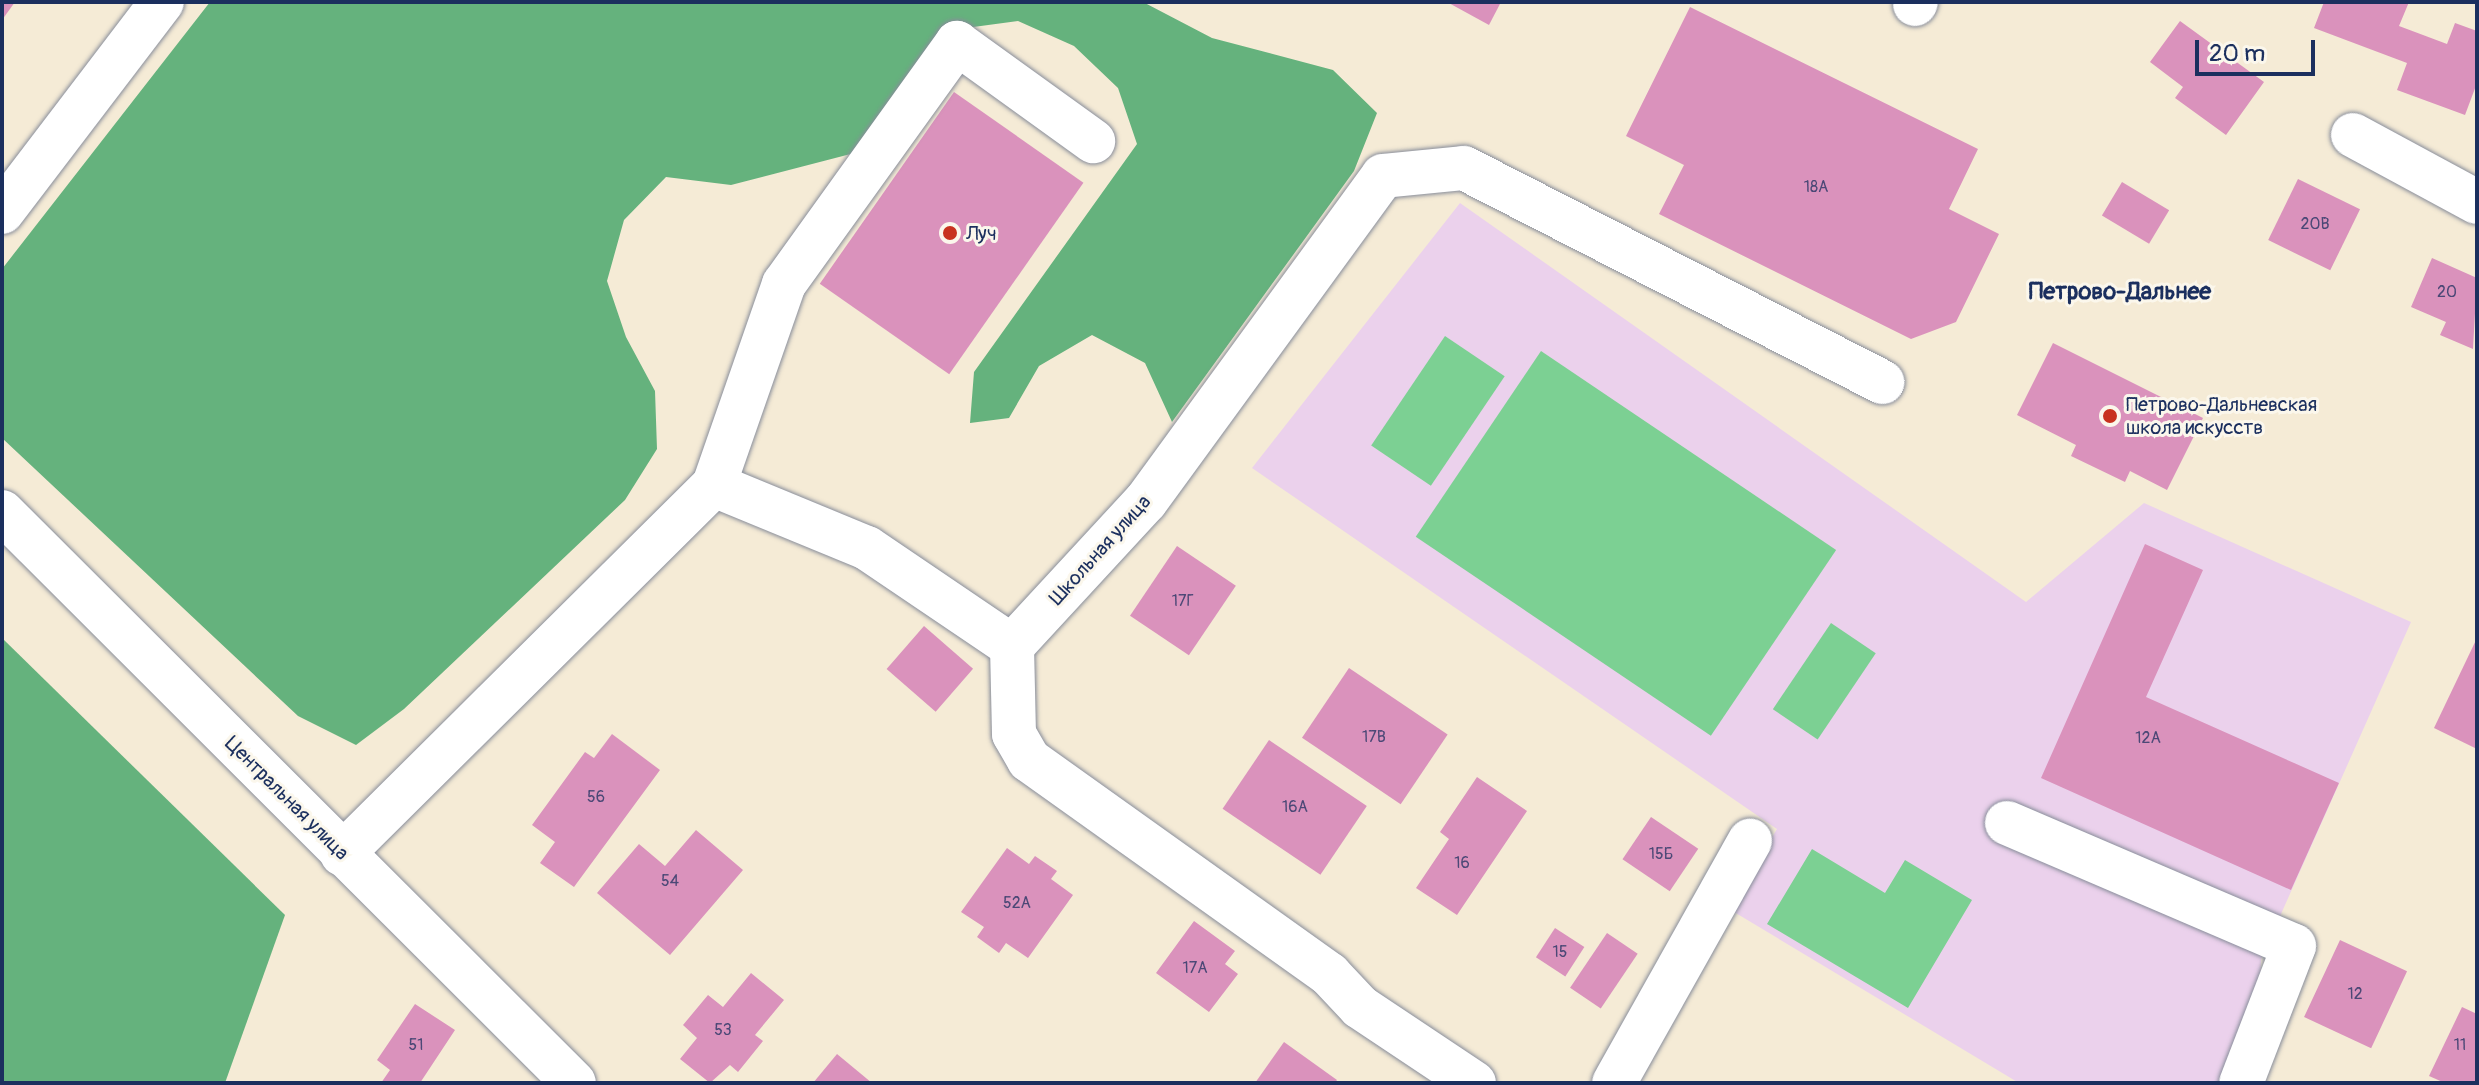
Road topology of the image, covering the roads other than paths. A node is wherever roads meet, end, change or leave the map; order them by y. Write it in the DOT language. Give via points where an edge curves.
graph roads {
  1 [pos="162,2"];
  2 [pos="2353,135"];
  3 [pos="1093,141"];
  4 [pos="2477,202"];
  5 [pos="2,212"];
  6 [pos="1883,382"];
  7 [pos="714,485"];
  8 [pos="2,512"];
  9 [pos="1012,646"];
  10 [pos="2007,823"];
  11 [pos="1750,841"];
  12 [pos="342,854"];
  13 [pos="2244,1082"];
  14 [pos="574,1083"];
  15 [pos="1474,1083"];
  16 [pos="1614,1083"];
  1 -- 5 [label="street"];
  2 -- 4 [label="street"];
  3 -- 7 [label="street" via="957,43 784,284"];
  6 -- 9 [label="street, Школьная улица" via="1464,168 1383,176 1146,501"];
  7 -- 9 [label="street" via="867,548"];
  7 -- 12 [label="street"];
  8 -- 12 [label="street, Центральная улица"];
  9 -- 15 [label="street" via="1014,734 1029,760 1329,974 1360,1007"];
  10 -- 13 [label="street" via="2294,946"];
  11 -- 16 [label="street"];
  12 -- 14 [label="street, Центральная улица"];
}
